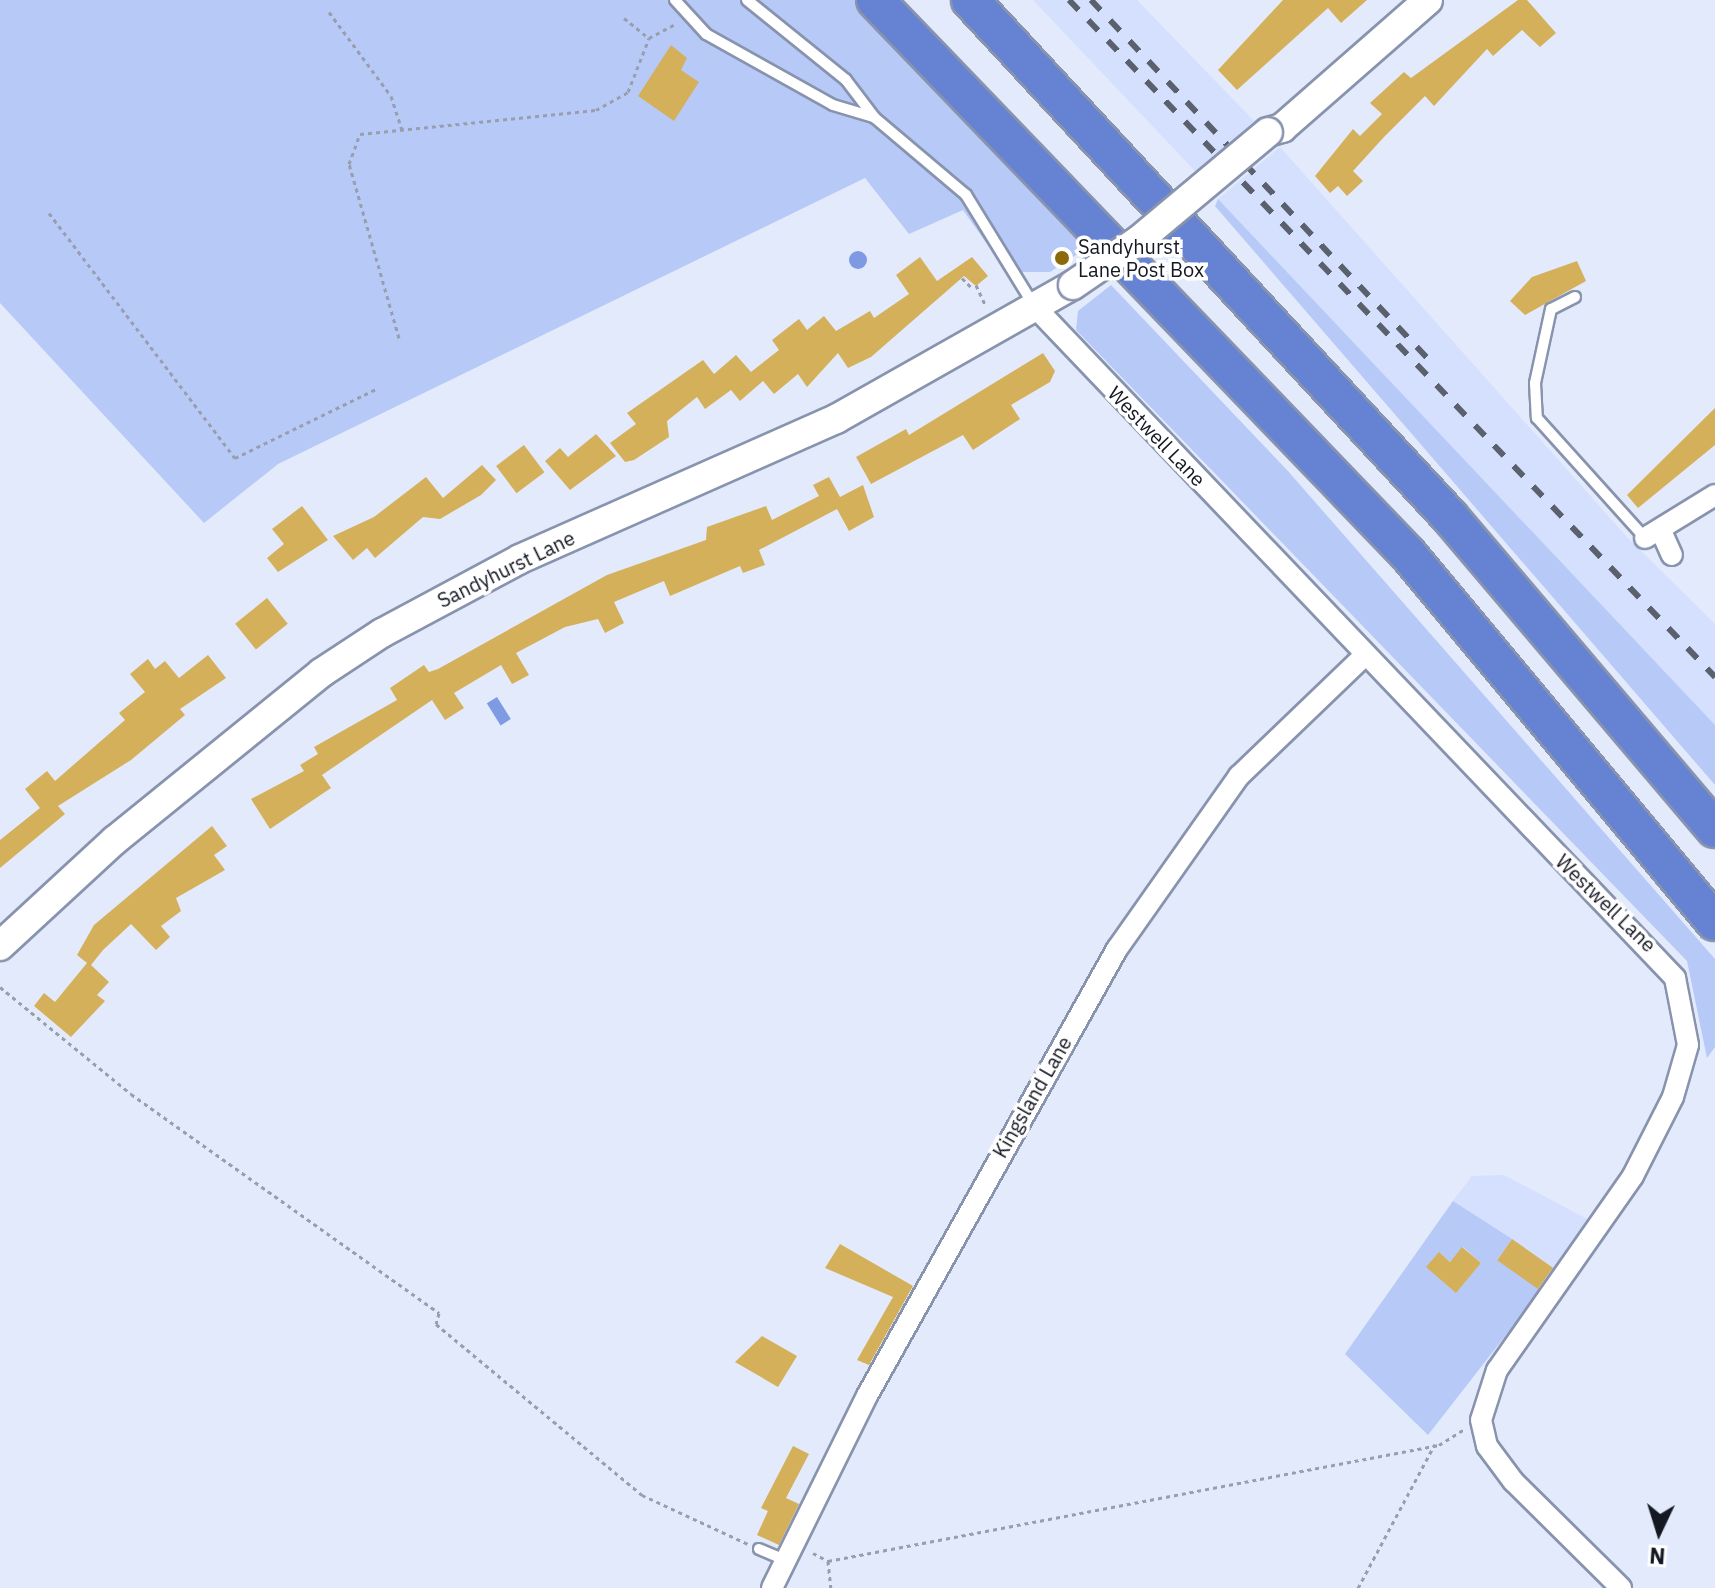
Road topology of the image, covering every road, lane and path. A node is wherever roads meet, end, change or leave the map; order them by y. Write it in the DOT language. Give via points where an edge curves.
graph roads {
  1 [pos="675,0"];
  2 [pos="747,0"];
  3 [pos="875,0"];
  4 [pos="970,0"];
  5 [pos="1428,0"];
  6 [pos="329,12"];
  7 [pos="624,18"];
  8 [pos="687,18"];
  9 [pos="649,38"];
  10 [pos="875,118"];
  11 [pos="402,130"];
  12 [pos="49,213"];
  13 [pos="962,278"];
  14 [pos="1575,297"];
  15 [pos="1034,306"];
  16 [pos="1000,324"];
  17 [pos="399,338"];
  18 [pos="378,388"];
  19 [pos="1715,495"];
  20 [pos="1654,536"];
  21 [pos="1672,555"];
  22 [pos="1364,656"];
  23 [pos="1715,829"];
  24 [pos="1715,922"];
  25 [pos="0,946"];
  26 [pos="0,987"];
  27 [pos="1481,1420"];
  28 [pos="1435,1444"];
  29 [pos="759,1549"];
  30 [pos="792,1553"];
  31 [pos="828,1561"];
  32 [pos="772,1588"];
  33 [pos="831,1588"];
  34 [pos="1358,1588"];
  35 [pos="1621,1588"];
  1 -- 8 [label="lane"];
  2 -- 10 [label="lane" via="846,80"];
  3 -- 24 [label="highway" via="1408,554"];
  4 -- 23 [label="highway" via="1450,517"];
  5 -- 15 [label="street, Sandyhurst Lane, bridge" via="1282,128 1268,132 1139,240"];
  6 -- 11 [label="path" via="391,96"];
  7 -- 9 [label="path"];
  8 -- 9 [label="path"];
  8 -- 10 [label="lane" via="833,105"];
  9 -- 11 [label="path" via="628,92 596,110"];
  10 -- 15 [label="lane" via="966,195"];
  11 -- 17 [label="path" via="360,134 349,164"];
  12 -- 18 [label="path" via="235,458"];
  13 -- 16 [label="path" via="974,286"];
  14 -- 20 [label="lane" via="1551,309 1534,408"];
  15 -- 16 [label="street, Sandyhurst Lane"];
  15 -- 22 [label="street, Westwell Lane"];
  16 -- 25 [label="street, Sandyhurst Lane" via="836,419 520,559 382,633 321,673 115,840"];
  19 -- 20 [label="street"];
  20 -- 21 [label="street"];
  22 -- 27 [label="street, Westwell Lane" via="1657,952 1687,1014 1682,1071 1633,1176 1497,1370"];
  22 -- 30 [label="street, Kingsland Lane" via="1239,776 1117,949 868,1394"];
  26 -- 29 [label="path" via="131,1094 439,1313 436,1324 642,1495"];
  27 -- 28 [label="path"];
  27 -- 35 [label="street" via="1487,1446 1513,1481"];
  28 -- 31 [label="path"];
  28 -- 34 [label="path"];
  29 -- 30 [label="lane"];
  30 -- 31 [label="path"];
  30 -- 32 [label="street, Kingsland Lane"];
  31 -- 33 [label="path"];
}
